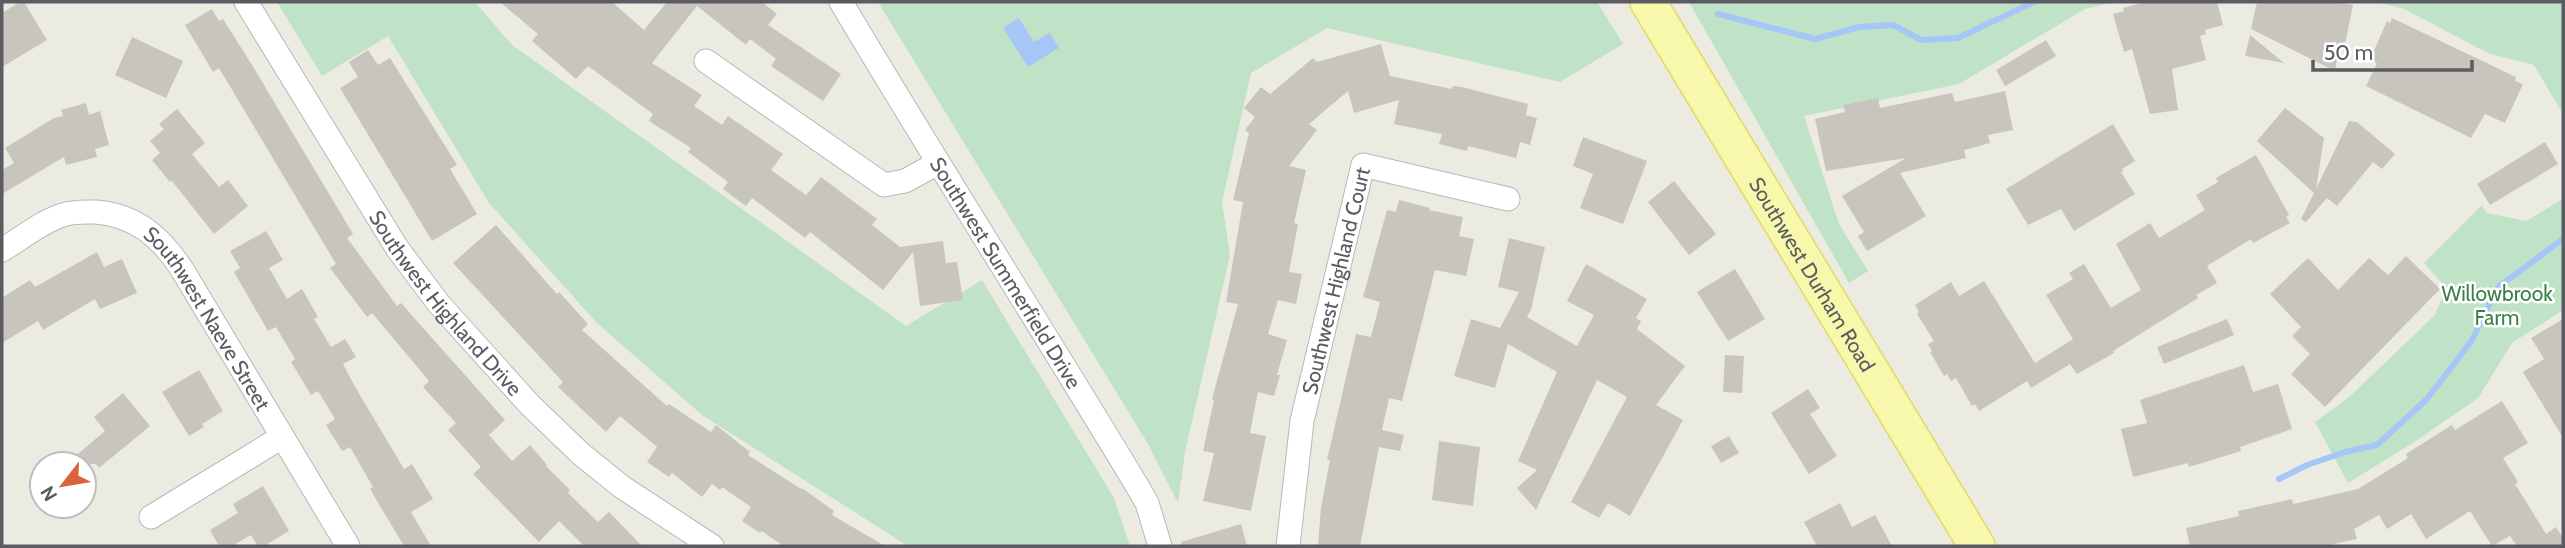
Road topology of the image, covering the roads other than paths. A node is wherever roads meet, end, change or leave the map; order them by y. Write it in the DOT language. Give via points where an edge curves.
graph roads {
  1 [pos="246,2"];
  2 [pos="841,2"];
  3 [pos="1648,2"];
  4 [pos="706,61"];
  5 [pos="937,163"];
  6 [pos="1508,199"];
  7 [pos="2,250"];
  8 [pos="282,437"];
  9 [pos="151,517"];
  10 [pos="687,540"];
  11 [pos="348,546"];
  12 [pos="712,546"];
  13 [pos="1160,546"];
  14 [pos="1288,546"];
  15 [pos="1977,546"];
  1 -- 10 [label="street, Southwest Highland Drive" via="397,248 439,304 581,454"];
  2 -- 5 [label="street, Southwest Summerfield Drive"];
  3 -- 15 [label="main road, Southwest Durham Road"];
  4 -- 5 [label="street" via="884,185 905,181"];
  5 -- 13 [label="street, Southwest Summerfield Drive" via="1136,484"];
  6 -- 14 [label="street, Southwest Highland Court" via="1363,165 1302,421"];
  7 -- 8 [label="street, Southwest Naeve Street" via="70,213 111,214 142,226 170,251"];
  8 -- 9 [label="street"];
  8 -- 11 [label="street, Southwest Naeve Street"];
  10 -- 12 [label="street, Southwest Highland Drive"];
}
